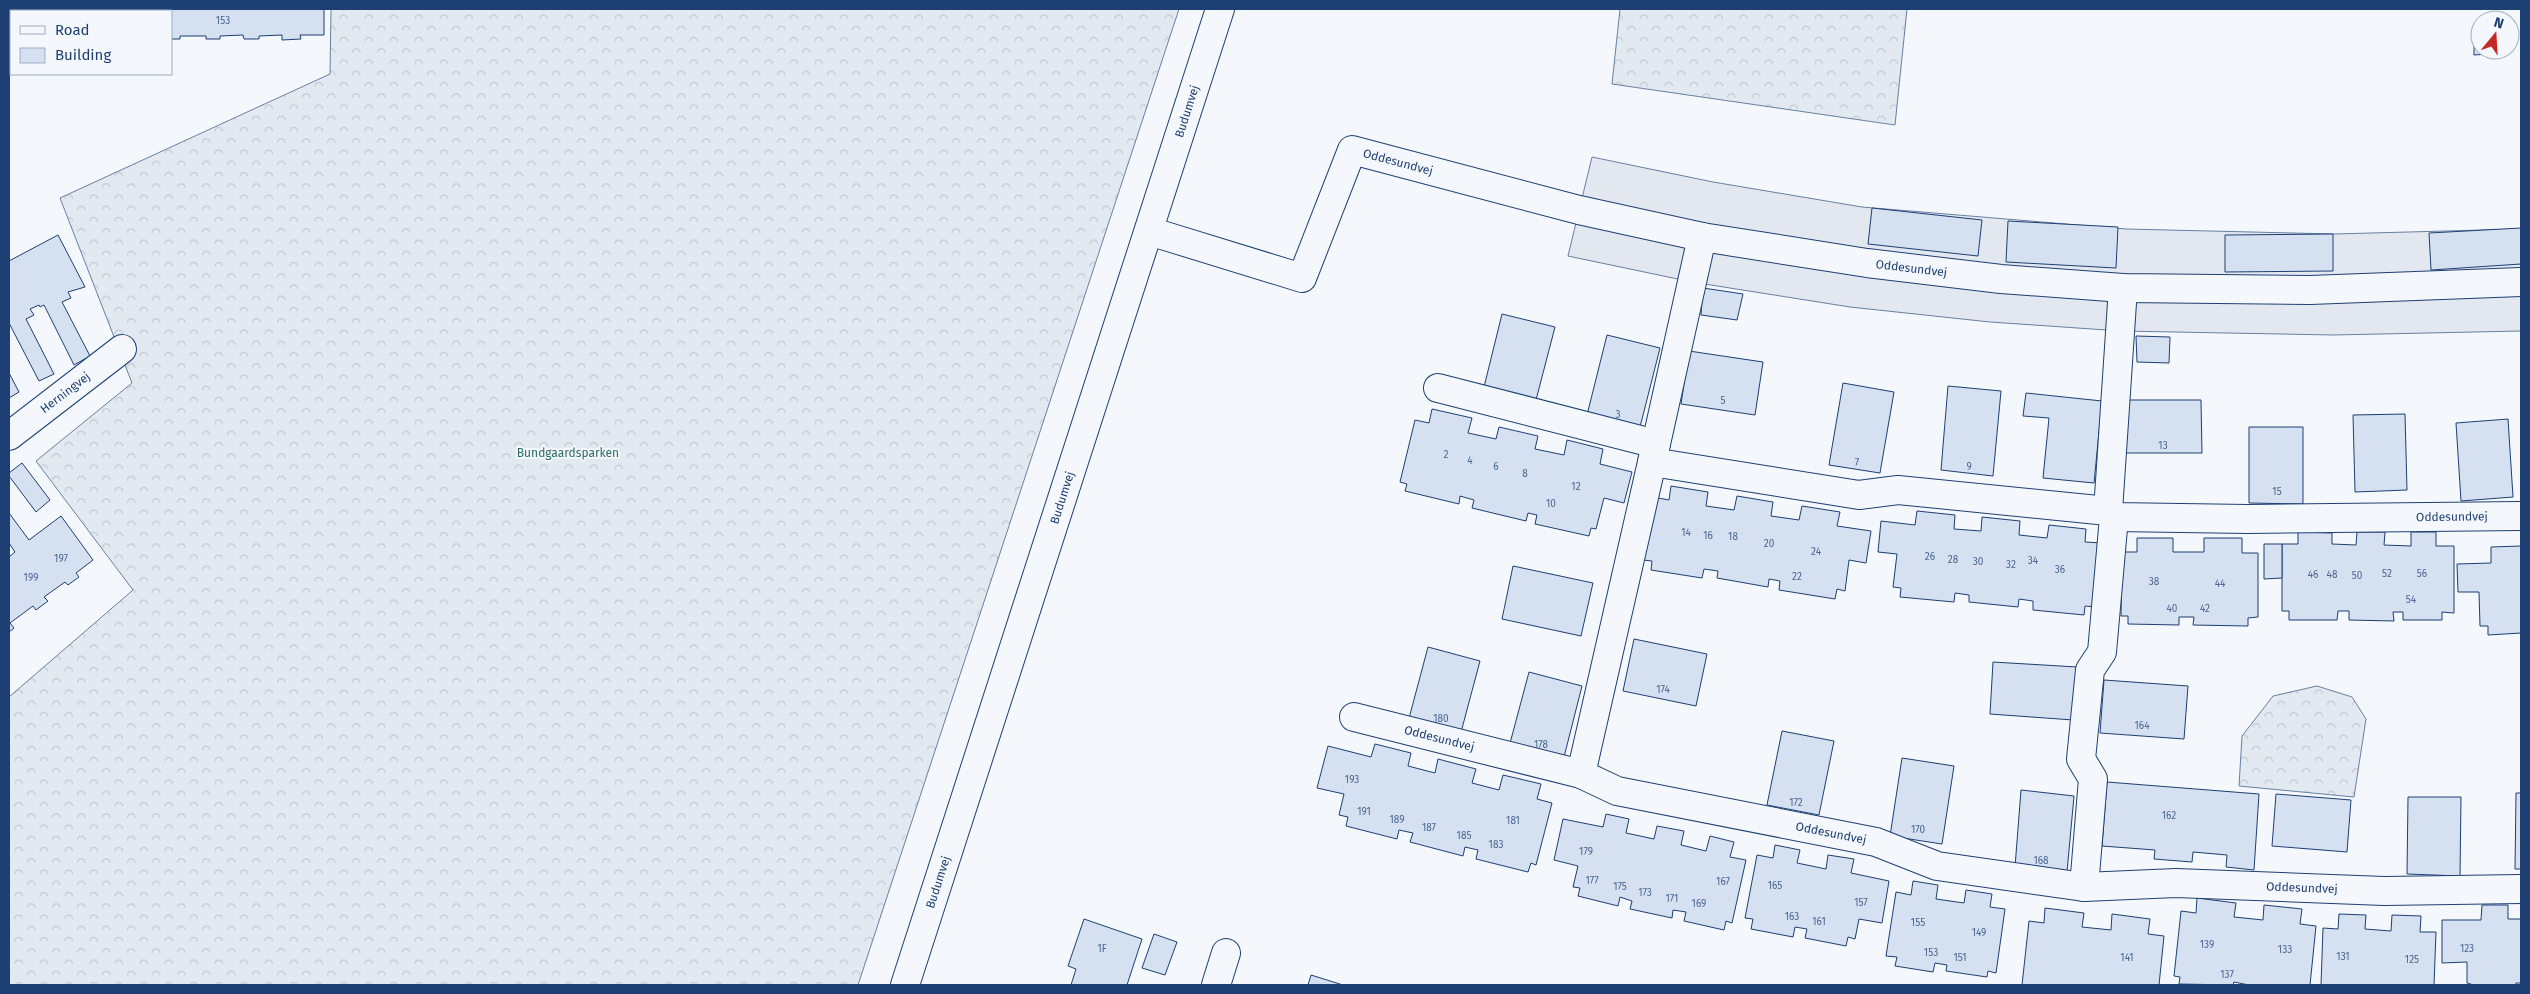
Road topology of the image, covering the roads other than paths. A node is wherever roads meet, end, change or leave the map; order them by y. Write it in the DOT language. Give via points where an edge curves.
graph roads {
  1 [pos="1220,9"];
  2 [pos="1149,231"];
  3 [pos="1702,237"];
  4 [pos="2521,282"];
  5 [pos="2124,288"];
  6 [pos="122,349"];
  7 [pos="1438,388"];
  8 [pos="9,436"];
  9 [pos="1654,453"];
  10 [pos="2111,514"];
  11 [pos="2521,516"];
  12 [pos="1354,716"];
  13 [pos="1582,774"];
  14 [pos="2084,887"];
  15 [pos="2521,889"];
  16 [pos="1226,953"];
  17 [pos="905,985"];
  18 [pos="1216,985"];
  1 -- 2 [label="street, Budumvej"];
  2 -- 3 [label="street, Oddesundvej" via="1302,278 1352,150 1579,210"];
  2 -- 17 [label="street, Budumvej"];
  3 -- 5 [label="street, Oddesundvej" via="1867,264"];
  3 -- 9 [label="street"];
  4 -- 5 [label="street, Oddesundvej" via="2310,290"];
  5 -- 10 [label="street"];
  6 -- 8 [label="street, Herningvej"];
  7 -- 9 [label="street, Oddesundvej"];
  9 -- 10 [label="street, Oddesundvej" via="1859,495 1898,490"];
  9 -- 13 [label="street"];
  10 -- 11 [label="street, Oddesundvej" via="2248,519"];
  10 -- 14 [label="street" via="2102,652 2090,670 2081,759 2093,779"];
  12 -- 13 [label="street, Oddesundvej"];
  13 -- 14 [label="street, Oddesundvej" via="1617,792 1876,842 1937,866"];
  14 -- 15 [label="street, Oddesundvej" via="2176,883 2384,891"];
  16 -- 18 [label="street"];
}
